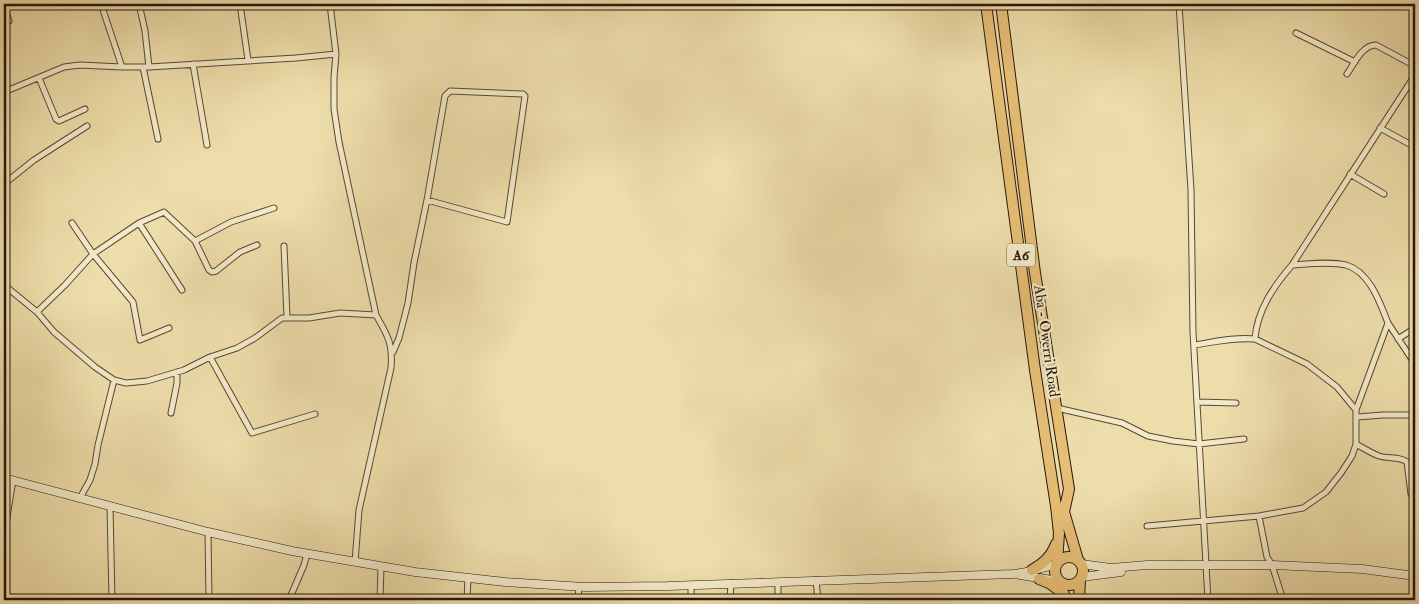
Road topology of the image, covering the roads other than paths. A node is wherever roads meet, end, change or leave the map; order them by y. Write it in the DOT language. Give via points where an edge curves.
graph roads {
  1 [pos="102,4"];
  2 [pos="139,4"];
  3 [pos="240,4"];
  4 [pos="330,4"];
  5 [pos="986,4"];
  6 [pos="1001,4"];
  7 [pos="1180,4"];
  8 [pos="4,7"];
  9 [pos="9,21"];
  10 [pos="1296,32"];
  11 [pos="336,54"];
  12 [pos="248,60"];
  13 [pos="1355,62"];
  14 [pos="193,64"];
  15 [pos="1415,66"];
  16 [pos="122,67"];
  17 [pos="146,67"];
  18 [pos="1347,74"];
  19 [pos="1415,75"];
  20 [pos="39,78"];
  21 [pos="4,92"];
  22 [pos="85,109"];
  23 [pos="87,126"];
  24 [pos="1380,128"];
  25 [pos="1005,138"];
  26 [pos="1018,138"];
  27 [pos="158,139"];
  28 [pos="207,145"];
  29 [pos="1415,147"];
  30 [pos="1350,174"];
  31 [pos="4,184"];
  32 [pos="1384,194"];
  33 [pos="428,200"];
  34 [pos="274,208"];
  35 [pos="72,223"];
  36 [pos="139,223"];
  37 [pos="195,241"];
  38 [pos="257,245"];
  39 [pos="284,246"];
  40 [pos="94,254"];
  41 [pos="1292,264"];
  42 [pos="4,285"];
  43 [pos="182,290"];
  44 [pos="37,312"];
  45 [pos="376,315"];
  46 [pos="287,317"];
  47 [pos="1388,323"];
  48 [pos="169,328"];
  49 [pos="1415,328"];
  50 [pos="1255,339"];
  51 [pos="1398,339"];
  52 [pos="1194,345"];
  53 [pos="392,353"];
  54 [pos="210,357"];
  55 [pos="1415,364"];
  56 [pos="177,372"];
  57 [pos="114,380"];
  58 [pos="1197,402"];
  59 [pos="1236,403"];
  60 [pos="1057,408"];
  61 [pos="1356,410"];
  62 [pos="171,413"];
  63 [pos="315,414"];
  64 [pos="1415,415"];
  65 [pos="1357,417"];
  66 [pos="1244,438"];
  67 [pos="1199,444"];
  68 [pos="1356,444"];
  69 [pos="4,478"];
  70 [pos="13,480"];
  71 [pos="1411,494"];
  72 [pos="80,498"];
  73 [pos="110,506"];
  74 [pos="1259,516"];
  75 [pos="1204,521"];
  76 [pos="1147,526"];
  77 [pos="208,532"];
  78 [pos="1059,533"];
  79 [pos="307,554"];
  80 [pos="4,556"];
  81 [pos="355,562"];
  82 [pos="1079,562"];
  83 [pos="1057,564"];
  84 [pos="1205,564"];
  85 [pos="1147,565"];
  86 [pos="1272,565"];
  87 [pos="381,566"];
  88 [pos="1032,570"];
  89 [pos="1013,574"];
  90 [pos="1415,576"];
  91 [pos="468,578"];
  92 [pos="1040,579"];
  93 [pos="1081,579"];
  94 [pos="816,580"];
  95 [pos="778,582"];
  96 [pos="1060,582"];
  97 [pos="731,583"];
  98 [pos="691,585"];
  99 [pos="579,586"];
  100 [pos="1065,597"];
  101 [pos="112,600"];
  102 [pos="209,600"];
  103 [pos="288,600"];
  104 [pos="380,600"];
  105 [pos="467,600"];
  106 [pos="578,600"];
  107 [pos="691,600"];
  108 [pos="730,600"];
  109 [pos="778,600"];
  110 [pos="818,600"];
  111 [pos="1079,600"];
  112 [pos="1208,600"];
  113 [pos="1283,600"];
  1 -- 16 [label="street"];
  2 -- 17 [label="street" via="145,31"];
  3 -- 12 [label="street"];
  4 -- 11 [label="street"];
  5 -- 25 [label="highway, Aba - Owerri Road / A6"];
  6 -- 26 [label="highway, Aba - Owerri Road / A6"];
  7 -- 52 [label="street" via="1191,190"];
  8 -- 9 [label="street"];
  10 -- 13 [label="street"];
  11 -- 12 [label="street"];
  11 -- 45 [label="street" via="334,108 339,142"];
  12 -- 14 [label="street"];
  13 -- 15 [label="street" via="1365,48 1376,45"];
  13 -- 18 [label="street"];
  14 -- 17 [label="street"];
  14 -- 28 [label="street"];
  16 -- 17 [label="street"];
  16 -- 20 [label="street" via="64,67"];
  17 -- 27 [label="street"];
  19 -- 24 [label="street"];
  20 -- 21 [label="street"];
  20 -- 22 [label="street" via="56,119 59,121"];
  23 -- 31 [label="street"];
  24 -- 29 [label="street"];
  24 -- 30 [label="street"];
  25 -- 26 [label="highway"];
  25 -- 78 [label="highway, Aba - Owerri Road / A6"];
  26 -- 60 [label="highway, Aba - Owerri Road / A6"];
  30 -- 32 [label="street"];
  30 -- 41 [label="street"];
  33 -- 33 [label="street" via="447,93 523,94 521,132 507,222"];
  33 -- 53 [label="street" via="420,226 408,303"];
  34 -- 37 [label="street" via="231,222"];
  35 -- 40 [label="street"];
  36 -- 37 [label="street" via="164,212"];
  36 -- 40 [label="street"];
  36 -- 43 [label="street"];
  37 -- 38 [label="street" via="212,272 240,252"];
  39 -- 46 [label="street"];
  40 -- 44 [label="street"];
  40 -- 48 [label="street" via="133,302 140,340"];
  41 -- 47 [label="street" via="1347,266 1363,276"];
  41 -- 50 [label="street" via="1272,291 1260,315"];
  42 -- 44 [label="street"];
  44 -- 57 [label="street" via="54,332"];
  45 -- 46 [label="street" via="340,313 309,318"];
  45 -- 53 [label="street" via="387,334"];
  46 -- 54 [label="street" via="237,348"];
  47 -- 51 [label="street"];
  47 -- 61 [label="street"];
  49 -- 51 [label="street"];
  50 -- 52 [label="street"];
  50 -- 61 [label="street" via="1308,364 1337,386"];
  51 -- 55 [label="street"];
  52 -- 58 [label="street"];
  53 -- 81 [label="street" via="359,510"];
  54 -- 56 [label="street"];
  54 -- 63 [label="street" via="252,434"];
  56 -- 57 [label="street" via="147,381 126,383"];
  56 -- 62 [label="street"];
  57 -- 72 [label="street" via="95,464"];
  58 -- 59 [label="street"];
  58 -- 67 [label="street"];
  60 -- 67 [label="street" via="1122,423 1148,436"];
  60 -- 82 [label="highway, Aba - Owerri Road / A6" via="1069,489 1064,512"];
  61 -- 65 [label="street"];
  64 -- 65 [label="street"];
  65 -- 68 [label="street"];
  66 -- 67 [label="street"];
  67 -- 75 [label="street"];
  68 -- 71 [label="street" via="1378,455 1403,458 1407,462"];
  68 -- 74 [label="street" via="1352,456 1326,492 1303,508"];
  69 -- 70 [label="main road"];
  70 -- 72 [label="main road"];
  70 -- 80 [label="street"];
  72 -- 73 [label="main road"];
  73 -- 77 [label="main road"];
  73 -- 101 [label="street"];
  74 -- 75 [label="street"];
  74 -- 86 [label="street" via="1267,557"];
  75 -- 76 [label="street"];
  75 -- 84 [label="street"];
  77 -- 79 [label="main road"];
  77 -- 102 [label="street"];
  78 -- 83 [label="highway, Aba - Owerri Road / A6"];
  78 -- 88 [label="highway" via="1050,556"];
  79 -- 81 [label="main road"];
  79 -- 103 [label="street"];
  81 -- 87 [label="main road"];
  82 -- 83 [label="highway" via="1069,557"];
  82 -- 85 [label="main road" via="1111,568"];
  82 -- 93 [label="highway, Aba - Owerri Road / A6" via="1083,572"];
  83 -- 88 [label="main road"];
  83 -- 96 [label="highway, Aba - Owerri Road / A6" via="1055,573"];
  84 -- 85 [label="main road"];
  84 -- 86 [label="main road"];
  84 -- 112 [label="street"];
  85 -- 93 [label="main road" via="1130,572"];
  86 -- 90 [label="main road" via="1362,569"];
  86 -- 113 [label="street"];
  87 -- 91 [label="main road"];
  87 -- 104 [label="street"];
  88 -- 89 [label="main road"];
  89 -- 92 [label="main road"];
  89 -- 94 [label="main road"];
  91 -- 99 [label="main road"];
  91 -- 105 [label="street"];
  92 -- 96 [label="main road"];
  92 -- 100 [label="highway"];
  93 -- 96 [label="highway" via="1071,586"];
  93 -- 111 [label="highway, Aba - Owerri Road / A6"];
  94 -- 95 [label="main road"];
  94 -- 110 [label="street"];
  95 -- 97 [label="main road"];
  95 -- 109 [label="street"];
  96 -- 100 [label="highway, Aba - Owerri Road / A6"];
  97 -- 98 [label="main road"];
  97 -- 108 [label="street"];
  98 -- 99 [label="main road"];
  98 -- 107 [label="street"];
  99 -- 106 [label="street"];
}
